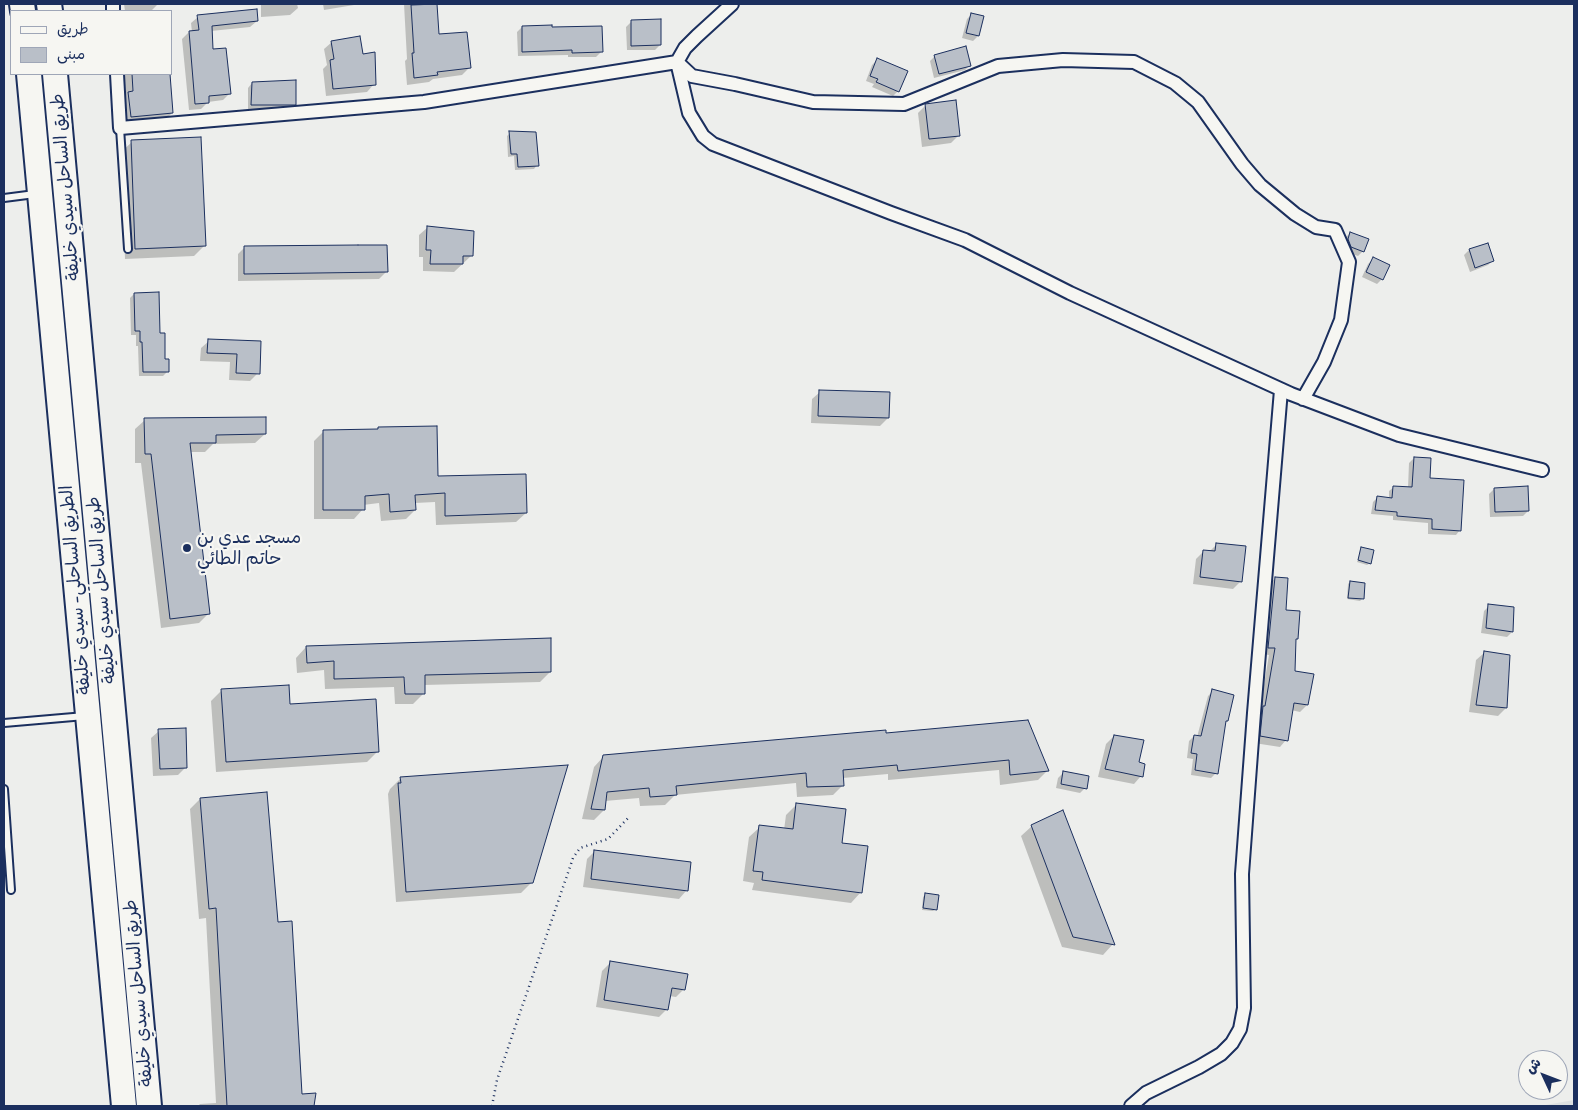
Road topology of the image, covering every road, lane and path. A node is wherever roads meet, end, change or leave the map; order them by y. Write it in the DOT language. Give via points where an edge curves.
graph roads {
  1 [pos="732,4"];
  2 [pos="677,62"];
  3 [pos="29,75"];
  4 [pos="55,75"];
  5 [pos="117,75"];
  6 [pos="120,128"];
  7 [pos="53,191"];
  8 [pos="4,198"];
  9 [pos="128,249"];
  10 [pos="1281,390"];
  11 [pos="1303,399"];
  12 [pos="1542,470"];
  13 [pos="88,716"];
  14 [pos="4,723"];
  15 [pos="4,789"];
  16 [pos="630,816"];
  17 [pos="11,890"];
  18 [pos="124,1106"];
  19 [pos="150,1106"];
  20 [pos="492,1106"];
  21 [pos="1131,1106"];
  1 -- 2 [label="street" via="691,42"];
  2 -- 6 [label="street" via="424,102"];
  2 -- 10 [label="street" via="689,113 703,136 713,144 965,240 1070,293"];
  2 -- 11 [label="street" via="692,76 813,102 904,104 998,66 1063,60 1134,62 1175,83 1198,102 1260,185 1316,227 1335,230 1349,262 1341,320 1324,362"];
  3 -- 7 [label="highway, الطريق الساحلي- سيدي خليفة"];
  4 -- 7 [label="highway, طريق الساحل سيدي خليفة"];
  5 -- 6 [label="street"];
  6 -- 9 [label="lane"];
  7 -- 8 [label="lane"];
  7 -- 13 [label="highway, الطريق الساحلي- سيدي خليفة"];
  7 -- 19 [label="highway, طريق الساحل سيدي خليفة"];
  10 -- 11 [label="street"];
  10 -- 21 [label="street" via="1242,874 1244,1008 1240,1029 1221,1054 1146,1093"];
  11 -- 12 [label="street" via="1399,435"];
  13 -- 14 [label="lane"];
  13 -- 18 [label="highway, الطريق الساحلي- سيدي خليفة"];
  15 -- 17 [label="lane"];
  16 -- 20 [label="path" via="608,838 580,848 573,858 497,1080"];
}
